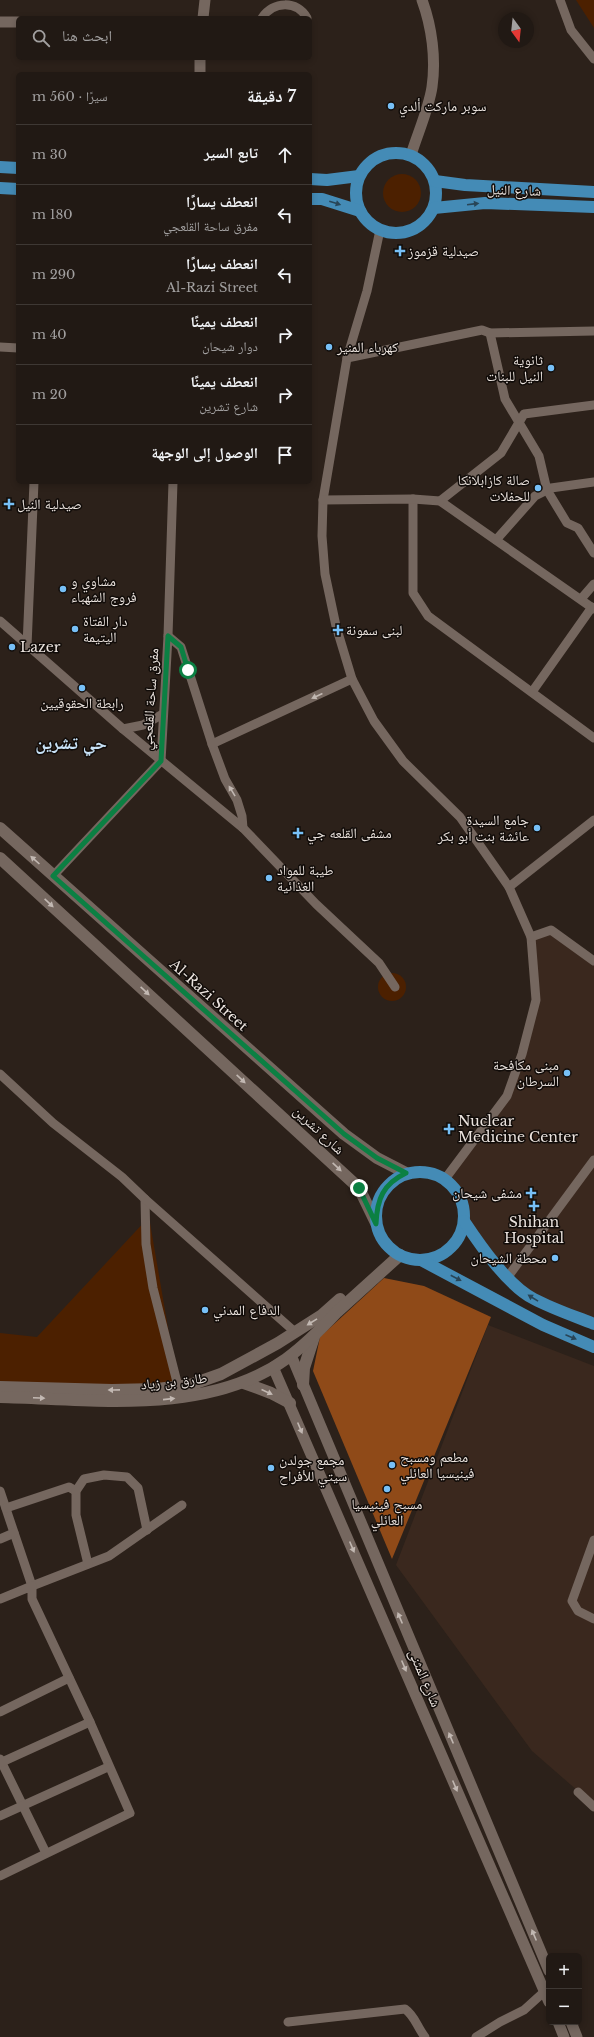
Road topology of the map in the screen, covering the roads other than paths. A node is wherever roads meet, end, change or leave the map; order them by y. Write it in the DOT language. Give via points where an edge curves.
graph roads {
  1 [pos="206,0"];
  2 [pos="422,0"];
  3 [pos="560,0"];
  4 [pos="203,16"];
  5 [pos="263,16"];
  6 [pos="306,16"];
  7 [pos="0,22"];
  8 [pos="16,22"];
  9 [pos="594,59"];
  10 [pos="200,60"];
  11 [pos="200,72"];
  12 [pos="411,155"];
  13 [pos="0,167"];
  14 [pos="16,168"];
  15 [pos="359,176"];
  16 [pos="312,179"];
  17 [pos="435,181"];
  18 [pos="0,188"];
  19 [pos="16,189"];
  20 [pos="594,192"];
  21 [pos="312,199"];
  22 [pos="594,207"];
  23 [pos="434,208"];
  24 [pos="360,211"];
  25 [pos="380,230"];
  26 [pos="594,331"];
  27 [pos="490,333"];
  28 [pos="0,347"];
  29 [pos="16,348"];
  30 [pos="347,358"];
  31 [pos="594,405"];
  32 [pos="519,423"];
  33 [pos="594,482"];
  34 [pos="34,484"];
  35 [pos="174,484"];
  36 [pos="547,490"];
  37 [pos="413,499"];
  38 [pos="323,500"];
  39 [pos="440,501"];
  40 [pos="496,540"];
  41 [pos="594,553"];
  42 [pos="594,584"];
  43 [pos="581,599"];
  44 [pos="593,608"];
  45 [pos="0,620"];
  46 [pos="168,636"];
  47 [pos="27,646"];
  48 [pos="352,679"];
  49 [pos="532,692"];
  50 [pos="163,714"];
  51 [pos="123,729"];
  52 [pos="594,738"];
  53 [pos="212,744"];
  54 [pos="161,761"];
  55 [pos="594,820"];
  56 [pos="0,828"];
  57 [pos="243,828"];
  58 [pos="0,858"];
  59 [pos="53,876"];
  60 [pos="509,887"];
  61 [pos="532,937"];
  62 [pos="594,961"];
  63 [pos="395,987"];
  64 [pos="0,1074"];
  65 [pos="594,1160"];
  66 [pos="406,1173"];
  67 [pos="445,1178"];
  68 [pos="145,1199"];
  69 [pos="464,1221"];
  70 [pos="376,1224"];
  71 [pos="397,1253"];
  72 [pos="421,1260"];
  73 [pos="507,1278"];
  74 [pos="594,1324"];
  75 [pos="295,1332"];
  76 [pos="314,1337"];
  77 [pos="302,1346"];
  78 [pos="594,1347"];
  79 [pos="270,1348"];
  80 [pos="291,1355"];
  81 [pos="276,1365"];
  82 [pos="244,1383"];
  83 [pos="303,1385"];
  84 [pos="178,1386"];
  85 [pos="0,1387"];
  86 [pos="0,1397"];
  87 [pos="290,1404"];
  88 [pos="0,1491"];
  89 [pos="76,1491"];
  90 [pos="182,1505"];
  91 [pos="6,1508"];
  92 [pos="147,1530"];
  93 [pos="14,1534"];
  94 [pos="0,1539"];
  95 [pos="594,1540"];
  96 [pos="88,1564"];
  97 [pos="32,1586"];
  98 [pos="0,1599"];
  99 [pos="594,1619"];
  100 [pos="69,1678"];
  101 [pos="0,1712"];
  102 [pos="90,1722"];
  103 [pos="1,1761"];
  104 [pos="108,1767"];
  105 [pos="578,1792"];
  106 [pos="22,1806"];
  107 [pos="594,1807"];
  108 [pos="0,1816"];
  109 [pos="46,1853"];
  110 [pos="0,1876"];
  111 [pos="546,1964"];
  112 [pos="544,1991"];
  113 [pos="546,1995"];
  114 [pos="288,2022"];
  115 [pos="559,2025"];
  116 [pos="572,2025"];
  117 [pos="425,2037"];
  118 [pos="476,2037"];
  119 [pos="564,2037"];
  120 [pos="577,2037"];
  1 -- 4 [label="street"];
  2 -- 12 [label="street" via="429,18 432,88"];
  3 -- 9 [label="street" via="571,30"];
  5 -- 6 [label="street" via="267,10 284,3 301,9"];
  7 -- 8 [label="street"];
  10 -- 11 [label="street"];
  12 -- 15 [label="main road" via="397,152 379,156 367,164"];
  12 -- 17 [label="main road" via="428,167"];
  13 -- 14 [label="main road"];
  15 -- 16 [label="main road"];
  15 -- 24 [label="main road" via="356,197"];
  17 -- 20 [label="main road, شارع النيل"];
  17 -- 23 [label="main road" via="437,198"];
  18 -- 19 [label="main road"];
  21 -- 24 [label="main road, one-way" via="322,199"];
  23 -- 22 [label="main road, شارع النيل, one-way" via="485,203"];
  23 -- 25 [label="main road" via="423,223 410,231 395,233"];
  24 -- 25 [label="main road" via="371,225"];
  25 -- 30 [label="street" via="369,283"];
  26 -- 27 [label="street"];
  27 -- 30 [label="street" via="482,330"];
  27 -- 32 [label="street" via="505,400"];
  28 -- 29 [label="street"];
  30 -- 38 [label="street"];
  31 -- 32 [label="street" via="524,414"];
  32 -- 36 [label="street" via="539,456"];
  32 -- 39 [label="street" via="501,453"];
  33 -- 36 [label="street"];
  34 -- 47 [label="street"];
  35 -- 46 [label="street, مفرق ساحة القلعجي"];
  36 -- 40 [label="street" via="535,496"];
  36 -- 41 [label="street" via="567,523 578,528"];
  37 -- 38 [label="street"];
  37 -- 39 [label="street"];
  37 -- 49 [label="street" via="413,593 428,616"];
  38 -- 48 [label="street" via="324,574"];
  39 -- 40 [label="street"];
  40 -- 43 [label="street"];
  42 -- 43 [label="street"];
  43 -- 44 [label="street"];
  44 -- 49 [label="street"];
  45 -- 47 [label="street"];
  46 -- 50 [label="street, مفرق ساحة القلعجي"];
  46 -- 53 [label="street" via="181,647"];
  47 -- 51 [label="street"];
  48 -- 53 [label="street, one-way"];
  48 -- 60 [label="street" via="374,721 403,761 460,817"];
  49 -- 52 [label="street"];
  50 -- 51 [label="street" via="143,725"];
  50 -- 54 [label="street, مفرق ساحة القلعجي"];
  51 -- 54 [label="street"];
  57 -- 53 [label="street, one-way" via="237,800 225,779"];
  54 -- 57 [label="street"];
  54 -- 59 [label="street, مفرق ساحة القلعجي"];
  55 -- 60 [label="street"];
  59 -- 56 [label="main road, Al-Razi Street, one-way"];
  57 -- 63 [label="street" via="316,904 379,963"];
  58 -- 70 [label="main road, شارع تشرين, one-way" via="359,1188"];
  59 -- 66 [label="main road, Al-Razi Street" via="344,1134 377,1158"];
  60 -- 61 [label="street"];
  61 -- 62 [label="street" via="551,930"];
  61 -- 67 [label="street" via="536,1000 520,1061 507,1096"];
  64 -- 68 [label="street" via="53,1123 122,1177"];
  65 -- 73 [label="street"];
  66 -- 67 [label="main road" via="431,1172"];
  66 -- 70 [label="main road" via="382,1192 376,1206"];
  67 -- 69 [label="main road" via="459,1194 464,1206"];
  68 -- 75 [label="street"];
  68 -- 84 [label="street" via="146,1244 153,1288"];
  69 -- 72 [label="main road" via="458,1238 444,1253"];
  69 -- 73 [label="main road" via="481,1247"];
  70 -- 71 [label="main road" via="385,1243"];
  71 -- 72 [label="main road"];
  71 -- 75 [label="main road, one-way" via="322,1315"];
  71 -- 76 [label="main road, طارق بن زياد"];
  72 -- 78 [label="main road, one-way" via="543,1324"];
  74 -- 73 [label="main road, one-way" via="532,1299"];
  75 -- 77 [label="main road" via="300,1335"];
  75 -- 79 [label="main road"];
  76 -- 77 [label="main road, طارق بن زياد"];
  76 -- 83 [label="main road" via="304,1368"];
  77 -- 80 [label="main road, طارق بن زياد"];
  79 -- 81 [label="main road" via="268,1355 271,1362"];
  79 -- 84 [label="main road" via="221,1374 190,1385"];
  80 -- 81 [label="main road, طارق بن زياد"];
  80 -- 83 [label="street, شارع المثنى"];
  81 -- 82 [label="main road, طارق بن زياد"];
  81 -- 87 [label="street, شارع المثنى"];
  86 -- 82 [label="main road, طارق بن زياد, one-way" via="148,1401 206,1394"];
  82 -- 87 [label="main road, one-way" via="272,1393"];
  111 -- 83 [label="street, شارع المثنى, one-way"];
  84 -- 85 [label="main road, one-way" via="112,1390"];
  87 -- 112 [label="street, شارع المثنى, one-way"];
  88 -- 91 [label="street"];
  89 -- 91 [label="street" via="69,1487"];
  89 -- 92 [label="street" via="84,1479 104,1475 126,1477 138,1488"];
  89 -- 96 [label="street" via="76,1515"];
  90 -- 92 [label="street"];
  91 -- 93 [label="street"];
  92 -- 96 [label="street" via="109,1556"];
  93 -- 94 [label="street"];
  93 -- 97 [label="street"];
  95 -- 99 [label="street" via="572,1602 578,1611"];
  96 -- 97 [label="street"];
  97 -- 98 [label="street"];
  97 -- 100 [label="street" via="32,1598"];
  100 -- 101 [label="street"];
  100 -- 102 [label="street"];
  102 -- 103 [label="street"];
  102 -- 104 [label="street"];
  103 -- 106 [label="street"];
  104 -- 106 [label="street"];
  104 -- 109 [label="street" via="130,1813"];
  105 -- 107 [label="street"];
  106 -- 108 [label="street"];
  106 -- 109 [label="street"];
  109 -- 110 [label="street"];
  112 -- 113 [label="street, شارع المثنى"];
  112 -- 118 [label="street" via="524,2010"];
  114 -- 117 [label="street" via="405,2009 413,2014 419,2030"];
  115 -- 119 [label="street"];
  116 -- 120 [label="street"];
}
